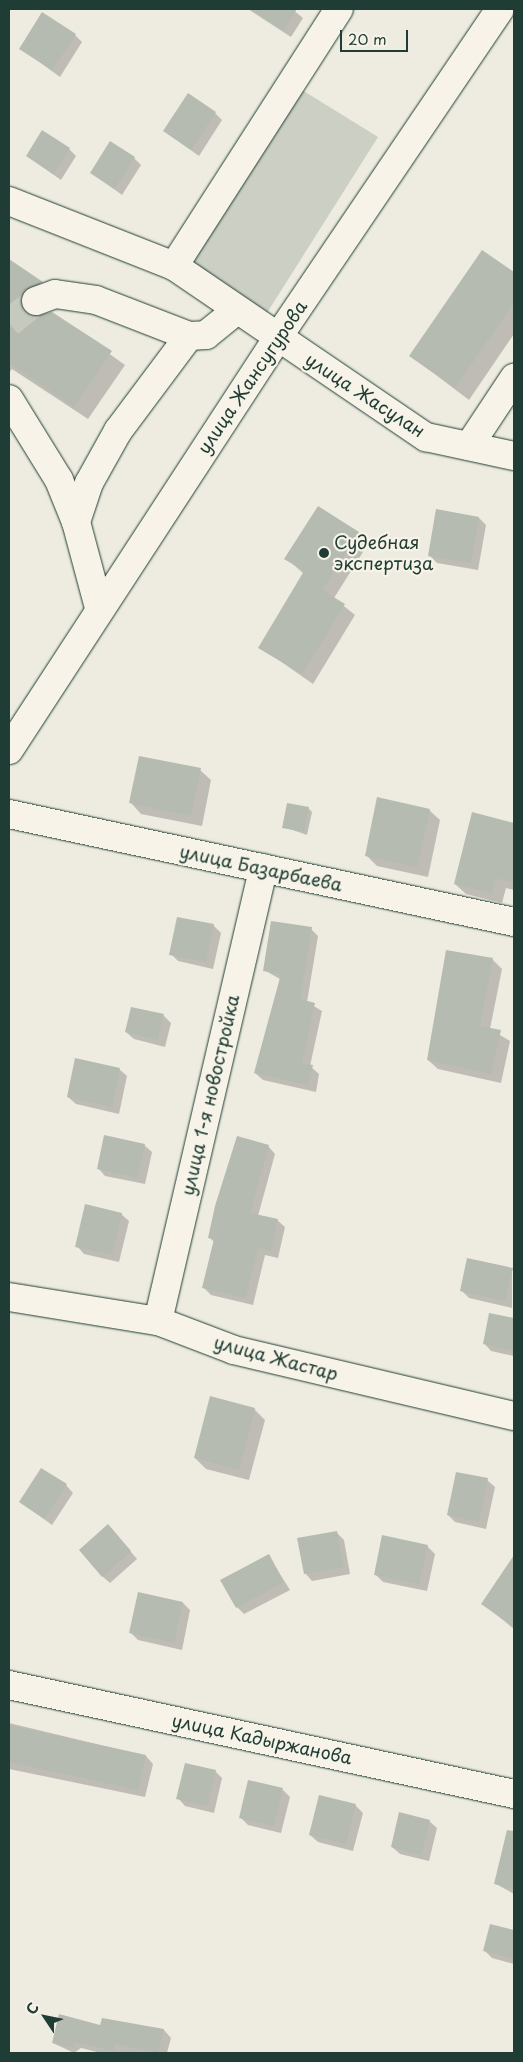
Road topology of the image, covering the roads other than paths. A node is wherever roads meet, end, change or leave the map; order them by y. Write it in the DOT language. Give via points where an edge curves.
graph roads {
  1 [pos="339,9"];
  2 [pos="500,9"];
  3 [pos="9,201"];
  4 [pos="174,266"];
  5 [pos="36,301"];
  6 [pos="237,310"];
  7 [pos="190,336"];
  8 [pos="278,337"];
  9 [pos="514,378"];
  10 [pos="9,399"];
  11 [pos="469,446"];
  12 [pos="514,456"];
  13 [pos="76,522"];
  14 [pos="99,608"];
  15 [pos="9,750"];
  16 [pos="9,814"];
  17 [pos="263,868"];
  18 [pos="514,922"];
  19 [pos="9,1297"];
  20 [pos="158,1322"];
  21 [pos="514,1416"];
  22 [pos="9,1685"];
  23 [pos="514,1794"];
  1 -- 4 [label="street"];
  2 -- 8 [label="street, улица Жансугурова"];
  3 -- 4 [label="street, улица Жасулан"];
  4 -- 6 [label="street, улица Жасулан"];
  5 -- 7 [label="street" via="55,294 96,300"];
  6 -- 7 [label="street" via="206,335"];
  6 -- 8 [label="street, улица Жасулан"];
  7 -- 13 [label="street" via="118,430 89,483"];
  8 -- 11 [label="street, улица Жасулан" via="426,437"];
  8 -- 14 [label="street, улица Жансугурова"];
  9 -- 11 [label="street"];
  10 -- 13 [label="street" via="59,480"];
  11 -- 12 [label="street, улица Жасулан"];
  13 -- 14 [label="street"];
  14 -- 15 [label="street, улица Жансугурова"];
  16 -- 17 [label="street, улица Базарбаева"];
  17 -- 18 [label="street, улица Базарбаева"];
  17 -- 20 [label="street, улица 1-я новостройка"];
  19 -- 20 [label="street, улица Жастар"];
  20 -- 21 [label="street, улица Жастар" via="234,1350"];
  22 -- 23 [label="street, улица Кадыржанова"];
}
